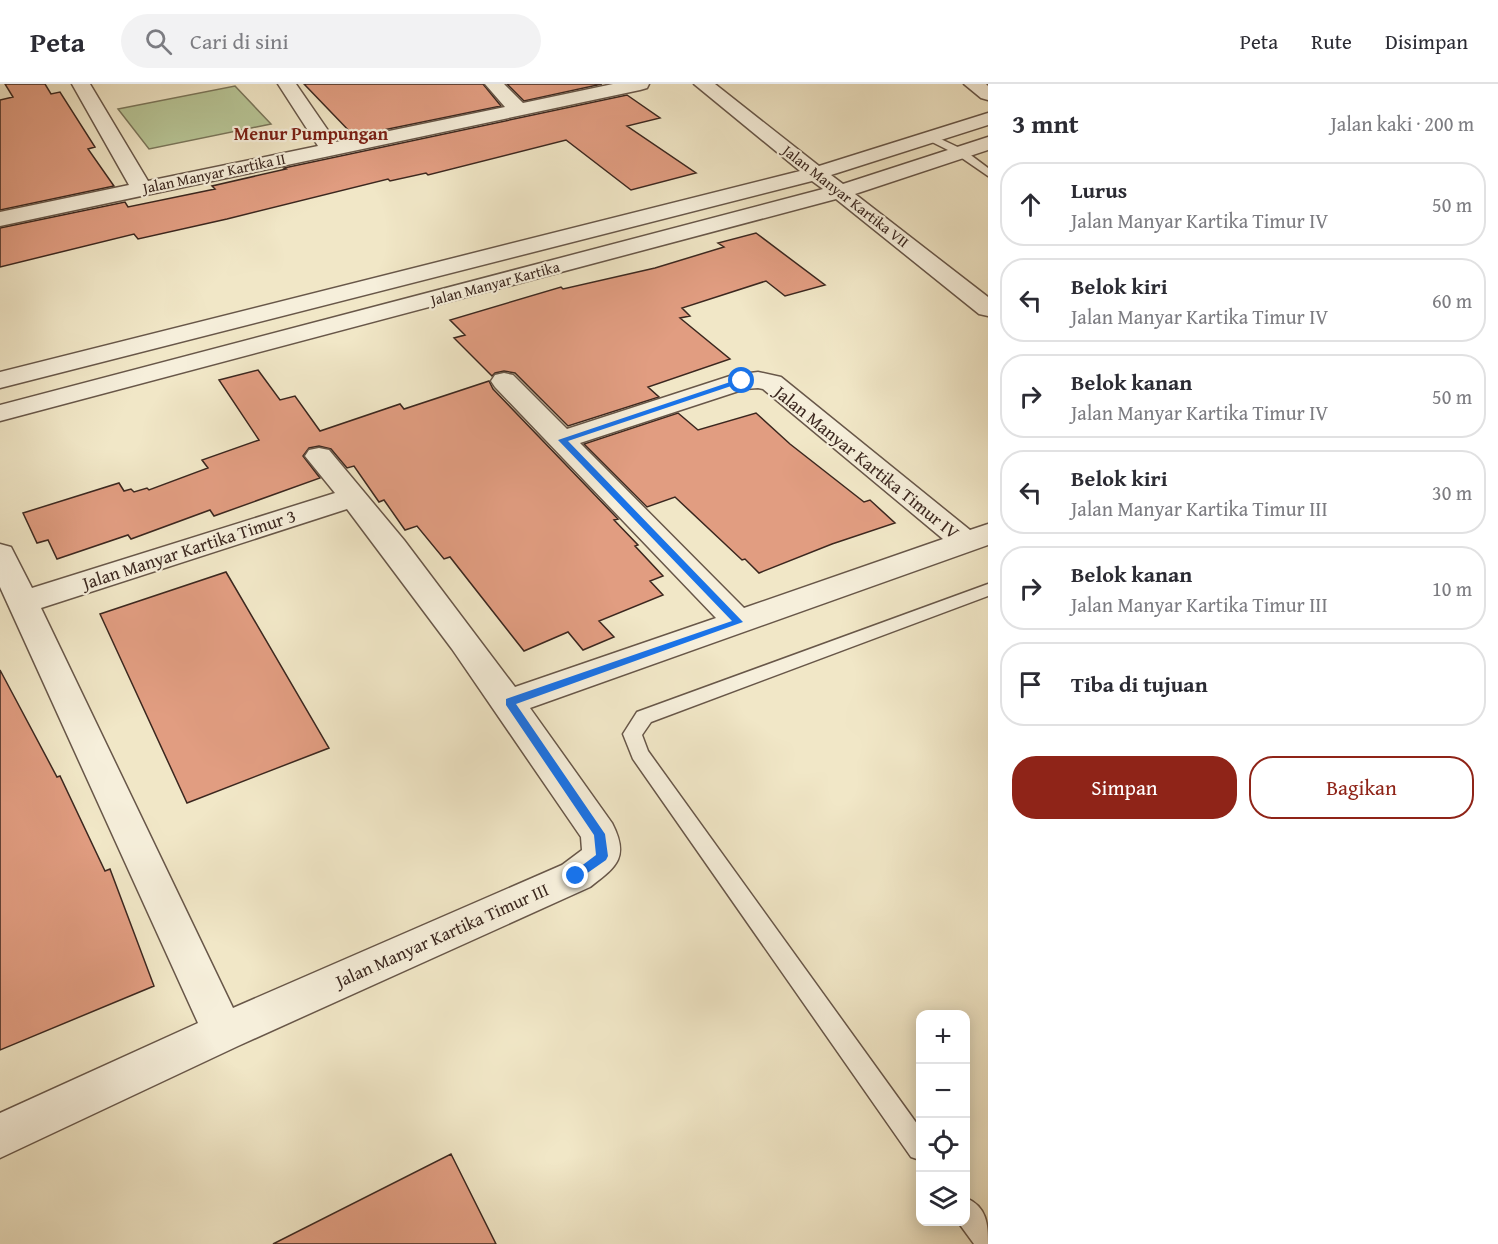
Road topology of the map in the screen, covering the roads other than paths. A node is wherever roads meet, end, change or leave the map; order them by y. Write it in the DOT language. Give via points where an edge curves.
graph roads {
  1 [pos="81,84"];
  2 [pos="287,84"];
  3 [pos="494,84"];
  4 [pos="640,84"];
  5 [pos="703,84"];
  6 [pos="973,84"];
  7 [pos="988,94"];
  8 [pos="518,110"];
  9 [pos="988,119"];
  10 [pos="930,137"];
  11 [pos="988,143"];
  12 [pos="330,148"];
  13 [pos="960,152"];
  14 [pos="816,173"];
  15 [pos="988,173"];
  16 [pos="142,189"];
  17 [pos="842,191"];
  18 [pos="0,219"];
  19 [pos="988,309"];
  20 [pos="0,381"];
  21 [pos="504,381"];
  22 [pos="0,413"];
  23 [pos="562,440"];
  24 [pos="319,456"];
  25 [pos="354,497"];
  26 [pos="977,538"];
  27 [pos="0,554"];
  28 [pos="988,590"];
  29 [pos="24,602"];
  30 [pos="739,622"];
  31 [pos="509,702"];
  32 [pos="223,1032"];
  33 [pos="0,1136"];
  34 [pos="916,1141"];
  35 [pos="970,1217"];
  36 [pos="988,1242"];
  1 -- 16 [label="street"];
  2 -- 12 [label="street"];
  3 -- 8 [label="street"];
  4 -- 8 [label="street, Jalan Manyar Kartika II"];
  5 -- 14 [label="street, Jalan Manyar Kartika VII"];
  6 -- 7 [label="street"];
  8 -- 12 [label="street, Jalan Manyar Kartika II"];
  9 -- 10 [label="street, Jalan Manyar Kartika"];
  10 -- 13 [label="lane"];
  10 -- 14 [label="street, Jalan Manyar Kartika"];
  11 -- 13 [label="street, Jalan Manyar Kartika"];
  12 -- 16 [label="street, Jalan Manyar Kartika II"];
  13 -- 15 [label="lane"];
  13 -- 17 [label="street, Jalan Manyar Kartika"];
  14 -- 17 [label="street, Jalan Manyar Kartika VII"];
  14 -- 20 [label="street, Jalan Manyar Kartika"];
  16 -- 18 [label="street, Jalan Manyar Kartika II"];
  17 -- 19 [label="street, Jalan Manyar Kartika VII"];
  17 -- 22 [label="street, Jalan Manyar Kartika"];
  21 -- 23 [label="street"];
  23 -- 26 [label="street, Jalan Manyar Kartika Timur IV" via="742,381 772,383"];
  23 -- 30 [label="street"];
  24 -- 25 [label="street, Jalan Manyar Kartika Timur III"];
  25 -- 29 [label="street, Jalan Manyar Kartika Timur 3"];
  25 -- 31 [label="street, Jalan Manyar Kartika Timur III"];
  26 -- 30 [label="street, Jalan Manyar Kartika Timur IV"];
  27 -- 29 [label="street"];
  28 -- 34 [label="lane" via="644,717 632,734 640,754"];
  29 -- 32 [label="street"];
  30 -- 31 [label="street, Jalan Manyar Kartika Timur IV"];
  31 -- 32 [label="street, Jalan Manyar Kartika Timur III" via="599,834 602,856 576,876"];
  32 -- 33 [label="street, Jalan Manyar Kartika Timur III"];
  35 -- 36 [label="lane"];
}
